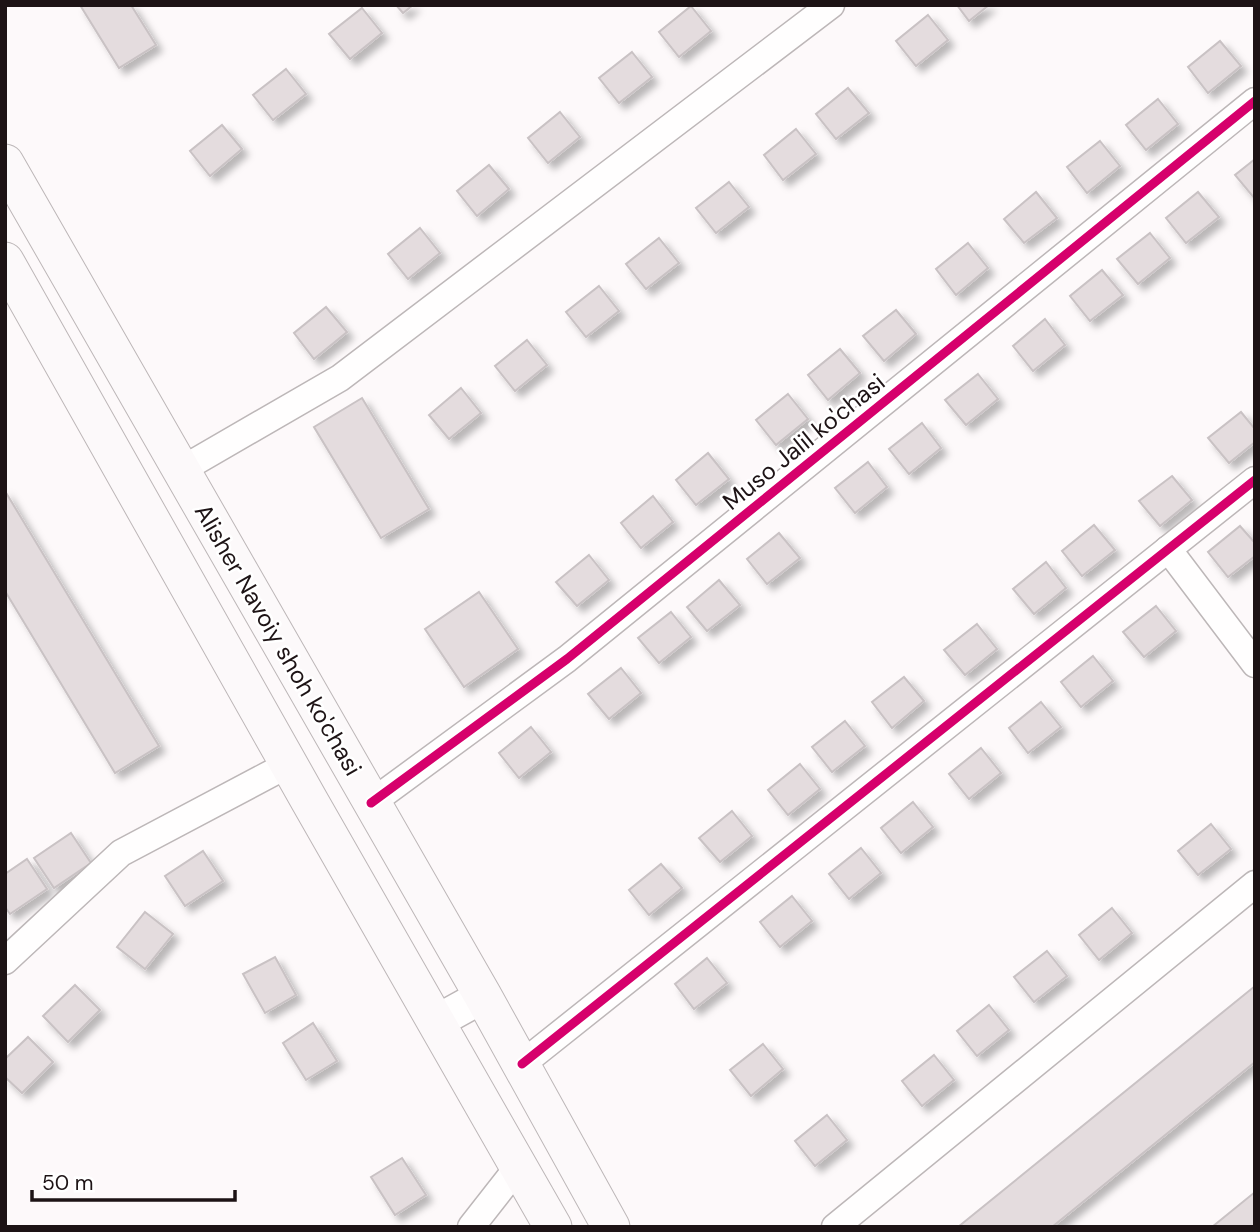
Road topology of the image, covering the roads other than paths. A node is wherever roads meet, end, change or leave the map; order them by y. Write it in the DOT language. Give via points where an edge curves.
graph roads {
  1 [pos="831,5"];
  2 [pos="1255,101"];
  3 [pos="5,163"];
  4 [pos="5,261"];
  5 [pos="181,470"];
  6 [pos="1255,480"];
  7 [pos="1168,549"];
  8 [pos="1255,664"];
  9 [pos="289,764"];
  10 [pos="371,803"];
  11 [pos="1255,884"];
  12 [pos="5,961"];
  13 [pos="483,996"];
  14 [pos="436,1022"];
  15 [pos="522,1064"];
  16 [pos="518,1167"];
  17 [pos="471,1227"];
  18 [pos="553,1227"];
  19 [pos="611,1227"];
  20 [pos="835,1227"];
  1 -- 5 [label="street" via="341,378"];
  2 -- 10 [label="street, Muso Jalil ko'chasi" via="567,659"];
  3 -- 5 [label="main road, Alisher Navoiy shoh ko'chasi"];
  4 -- 9 [label="main road, Alisher Navoiy shoh ko'chasi"];
  5 -- 10 [label="main road, Alisher Navoiy shoh ko'chasi"];
  6 -- 7 [label="street"];
  7 -- 8 [label="street"];
  7 -- 15 [label="street"];
  9 -- 12 [label="street" via="121,853"];
  9 -- 14 [label="main road, Alisher Navoiy shoh ko'chasi"];
  10 -- 13 [label="main road, Alisher Navoiy shoh ko'chasi"];
  11 -- 20 [label="street"];
  13 -- 14 [label="street"];
  13 -- 15 [label="main road, Alisher Navoiy shoh ko'chasi"];
  14 -- 16 [label="main road, Alisher Navoiy shoh ko'chasi"];
  15 -- 19 [label="main road, Alisher Navoiy shoh ko'chasi"];
  16 -- 17 [label="street"];
  16 -- 18 [label="main road, Alisher Navoiy shoh ko'chasi"];
}
